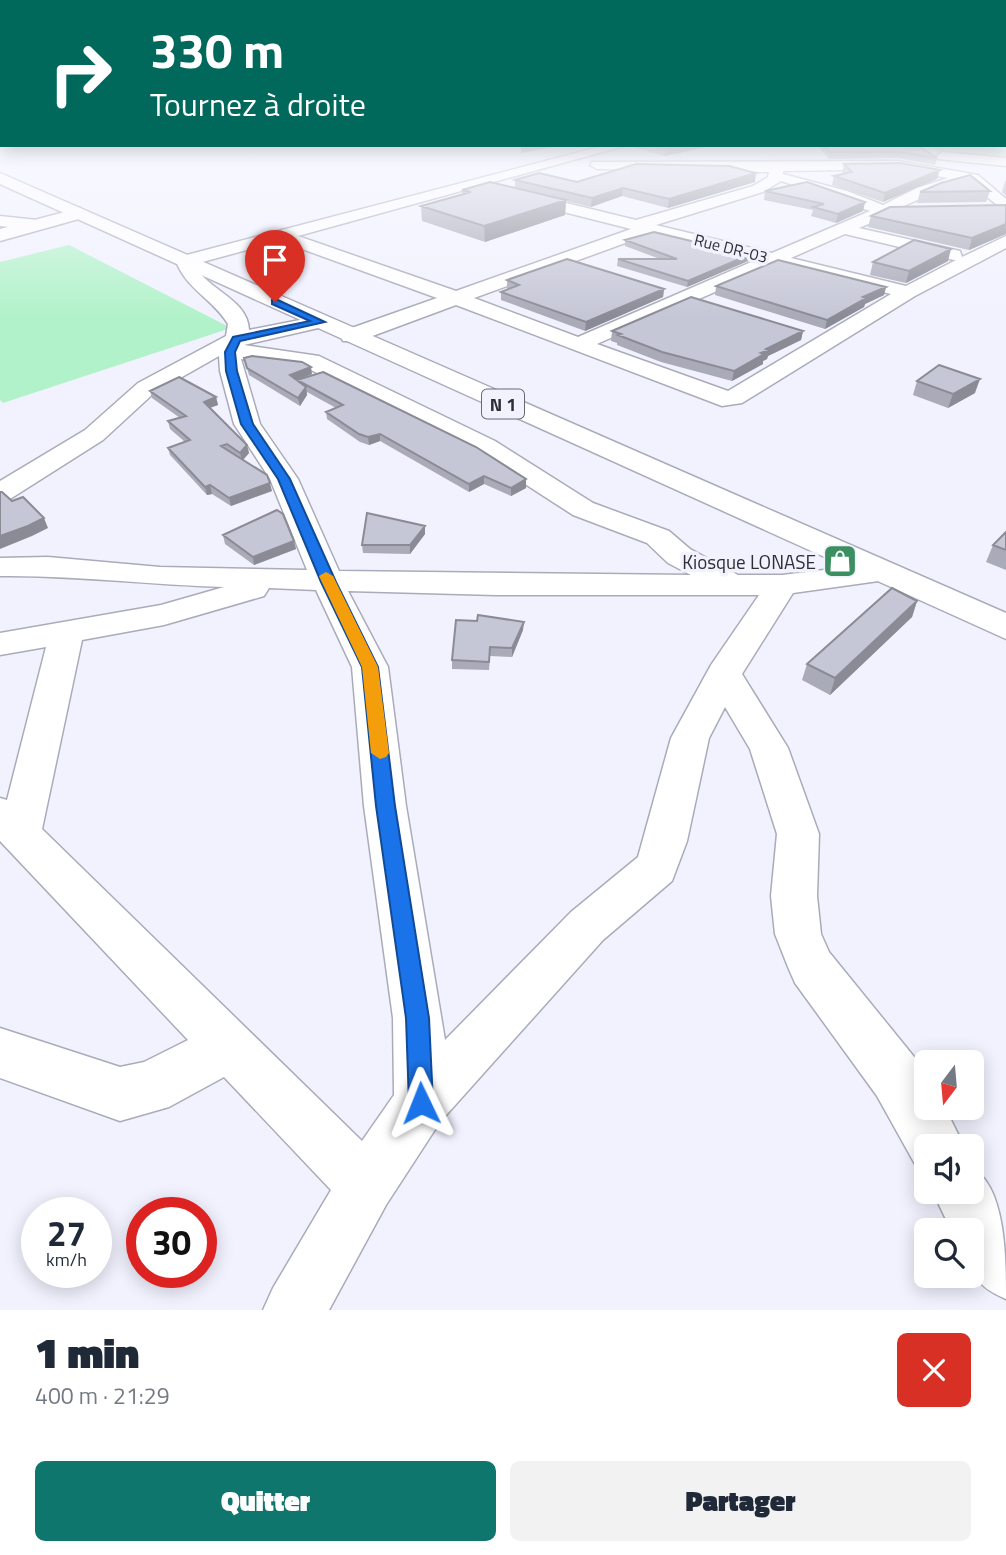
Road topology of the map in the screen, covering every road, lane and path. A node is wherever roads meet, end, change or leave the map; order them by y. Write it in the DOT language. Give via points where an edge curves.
graph roads {
  1 [pos="35,193"];
  2 [pos="441,193"];
  3 [pos="507,193"];
  4 [pos="740,193"];
  5 [pos="839,193"];
  6 [pos="918,193"];
  7 [pos="989,193"];
  8 [pos="982,208"];
  9 [pos="1006,208"];
  10 [pos="921,210"];
  11 [pos="884,211"];
  12 [pos="80,213"];
  13 [pos="0,221"];
  14 [pos="37,225"];
  15 [pos="644,226"];
  16 [pos="839,229"];
  17 [pos="0,235"];
  18 [pos="279,235"];
  19 [pos="1006,241"];
  20 [pos="566,258"];
  21 [pos="772,258"];
  22 [pos="966,259"];
  23 [pos="185,261"];
  24 [pos="996,267"];
  25 [pos="602,270"];
  26 [pos="663,289"];
  27 [pos="908,292"];
  28 [pos="687,296"];
  29 [pos="456,298"];
  30 [pos="712,304"];
  31 [pos="320,322"];
  32 [pos="801,331"];
  33 [pos="351,336"];
  34 [pos="826,339"];
  35 [pos="579,344"];
  36 [pos="233,345"];
  37 [pos="0,493"];
  38 [pos="0,567"];
  39 [pos="882,572"];
  40 [pos="283,580"];
  41 [pos="328,582"];
  42 [pos="730,583"];
  43 [pos="782,585"];
  44 [pos="1006,627"];
  45 [pos="67,632"];
  46 [pos="0,644"];
  47 [pos="724,674"];
  48 [pos="10,824"];
  49 [pos="229,1046"];
  50 [pos="0,1053"];
  51 [pos="421,1103"];
  52 [pos="929,1134"];
  53 [pos="366,1185"];
  54 [pos="969,1204"];
  55 [pos="1006,1268"];
  56 [pos="295,1310"];
  1 -- 12 [label="main road, N 1"];
  2 -- 18 [label="street"];
  3 -- 15 [label="street, Rue DR-03"];
  4 -- 15 [label="street"];
  5 -- 11 [label="street"];
  6 -- 11 [label="street"];
  7 -- 9 [label="street"];
  8 -- 9 [label="street"];
  10 -- 11 [label="street"];
  11 -- 16 [label="street"];
  12 -- 14 [label="main road"];
  12 -- 23 [label="main road, N 1"];
  13 -- 14 [label="street"];
  14 -- 17 [label="main road"];
  15 -- 20 [label="street"];
  15 -- 21 [label="street, Rue DR-03"];
  16 -- 21 [label="street"];
  16 -- 22 [label="street"];
  18 -- 23 [label="street"];
  18 -- 29 [label="street"];
  19 -- 22 [label="street"];
  20 -- 25 [label="street"];
  20 -- 29 [label="street"];
  21 -- 27 [label="street, Rue DR-03"];
  21 -- 28 [label="street"];
  22 -- 24 [label="street"];
  22 -- 27 [label="street"];
  23 -- 31 [label="main road, N 1"];
  23 -- 36 [label="street" via="191,277 225,303 237,324"];
  26 -- 28 [label="street"];
  27 -- 34 [label="street"];
  28 -- 30 [label="street"];
  28 -- 35 [label="street"];
  29 -- 33 [label="street"];
  29 -- 35 [label="street"];
  31 -- 33 [label="main road, N 1"];
  31 -- 36 [label="street"];
  32 -- 34 [label="street"];
  33 -- 39 [label="main road, N 1"];
  34 -- 35 [label="street" via="734,398 722,399"];
  36 -- 37 [label="street" via="146,388 94,435"];
  36 -- 41 [label="street" via="231,371 247,424 284,479"];
  36 -- 42 [label="street" via="312,361 486,447 583,509 658,537 679,556"];
  38 -- 40 [label="street"];
  39 -- 43 [label="street"];
  39 -- 44 [label="main road, N 1"];
  40 -- 41 [label="street"];
  40 -- 45 [label="street" via="164,615"];
  41 -- 42 [label="street"];
  41 -- 51 [label="street" via="370,667 418,1018"];
  42 -- 43 [label="street"];
  43 -- 47 [label="street"];
  45 -- 46 [label="street"];
  45 -- 48 [label="street"];
  47 -- 51 [label="street" via="690,738 656,868 587,926"];
  47 -- 52 [label="street" via="769,748 798,834 794,896 798,934 812,967 896,1077"];
  48 -- 49 [label="street"];
  49 -- 50 [label="street" via="150,1088 120,1094"];
  49 -- 53 [label="street"];
  51 -- 53 [label="street"];
  53 -- 56 [label="street"];
  54 -- 55 [label="street"];
}
